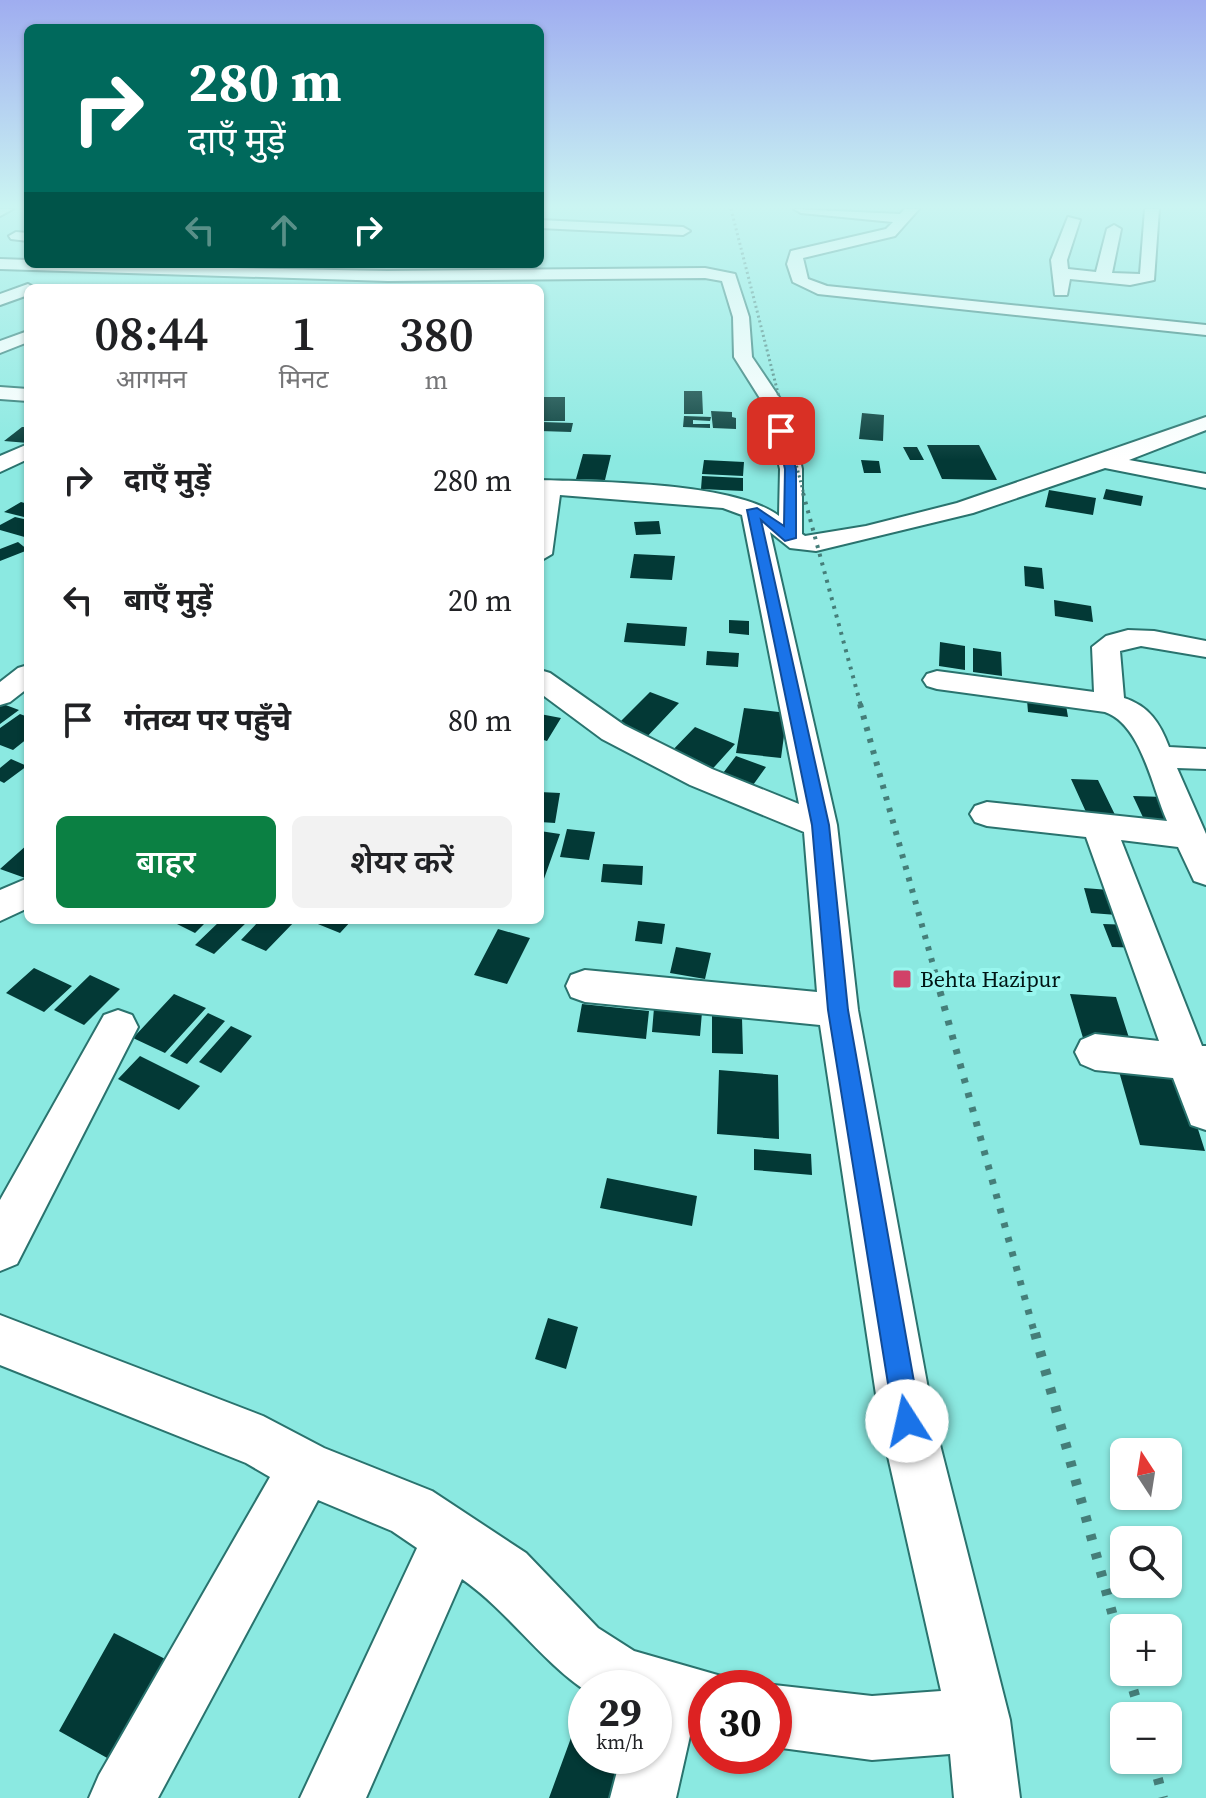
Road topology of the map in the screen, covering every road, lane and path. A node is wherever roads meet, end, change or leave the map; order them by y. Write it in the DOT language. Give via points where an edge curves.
graph roads {
  1 [pos="19,293"];
  2 [pos="734,293"];
  3 [pos="844,293"];
  4 [pos="1060,293"];
  5 [pos="0,300"];
  6 [pos="1055,313"];
  7 [pos="1206,330"];
  8 [pos="24,338"];
  9 [pos="0,348"];
  10 [pos="0,393"];
  11 [pos="24,395"];
  12 [pos="1206,423"];
  13 [pos="1106,462"];
  14 [pos="1206,481"];
  15 [pos="545,487"];
  16 [pos="753,510"];
  17 [pos="790,538"];
  18 [pos="1206,649"];
  19 [pos="24,677"];
  20 [pos="937,680"];
  21 [pos="544,682"];
  22 [pos="0,696"];
  23 [pos="1110,703"];
  24 [pos="1156,757"];
  25 [pos="1206,759"];
  26 [pos="987,814"];
  27 [pos="820,825"];
  28 [pos="1099,827"];
  29 [pos="1194,830"];
  30 [pos="1206,872"];
  31 [pos="24,893"];
  32 [pos="0,907"];
  33 [pos="585,986"];
  34 [pos="838,1010"];
  35 [pos="118,1027"];
  36 [pos="1095,1052"];
  37 [pos="1198,1063"];
  38 [pos="1206,1111"];
  39 [pos="0,1247"];
  40 [pos="0,1340"];
  41 [pos="306,1468"];
  42 [pos="451,1539"];
  43 [pos="688,1696"];
  44 [pos="792,1718"];
  45 [pos="979,1720"];
  46 [pos="672,1723"];
  47 [pos="649,1774"];
  48 [pos="122,1798"];
  49 [pos="333,1798"];
  50 [pos="643,1798"];
  51 [pos="987,1798"];
  1 -- 5 [label="street"];
  2 -- 17 [label="street" via="743,357 776,412 791,469"];
  3 -- 6 [label="street"];
  4 -- 6 [label="street"];
  6 -- 7 [label="street"];
  8 -- 9 [label="street"];
  10 -- 11 [label="street"];
  12 -- 13 [label="street"];
  13 -- 14 [label="street"];
  13 -- 17 [label="street" via="826,542 806,545"];
  15 -- 16 [label="street" via="713,500"];
  16 -- 17 [label="street"];
  16 -- 27 [label="street"];
  18 -- 23 [label="street" via="1134,638 1113,642 1106,647"];
  19 -- 22 [label="street"];
  20 -- 23 [label="street"];
  21 -- 27 [label="street" via="626,740"];
  23 -- 24 [label="street" via="1137,717 1152,739"];
  24 -- 25 [label="street"];
  24 -- 29 [label="street"];
  26 -- 28 [label="street"];
  27 -- 34 [label="street"];
  28 -- 29 [label="street"];
  28 -- 37 [label="street"];
  29 -- 30 [label="street"];
  31 -- 32 [label="street"];
  33 -- 34 [label="street"];
  34 -- 45 [label="street" via="907,1421"];
  35 -- 39 [label="street"];
  36 -- 37 [label="street"];
  37 -- 38 [label="street"];
  40 -- 41 [label="street" via="249,1437"];
  41 -- 42 [label="street" via="412,1511"];
  41 -- 48 [label="street"];
  42 -- 43 [label="street" via="505,1574 577,1649 621,1678"];
  42 -- 49 [label="street"];
  43 -- 46 [label="street"];
  44 -- 45 [label="street" via="872,1728"];
  45 -- 51 [label="street"];
  47 -- 50 [label="street"];
}
